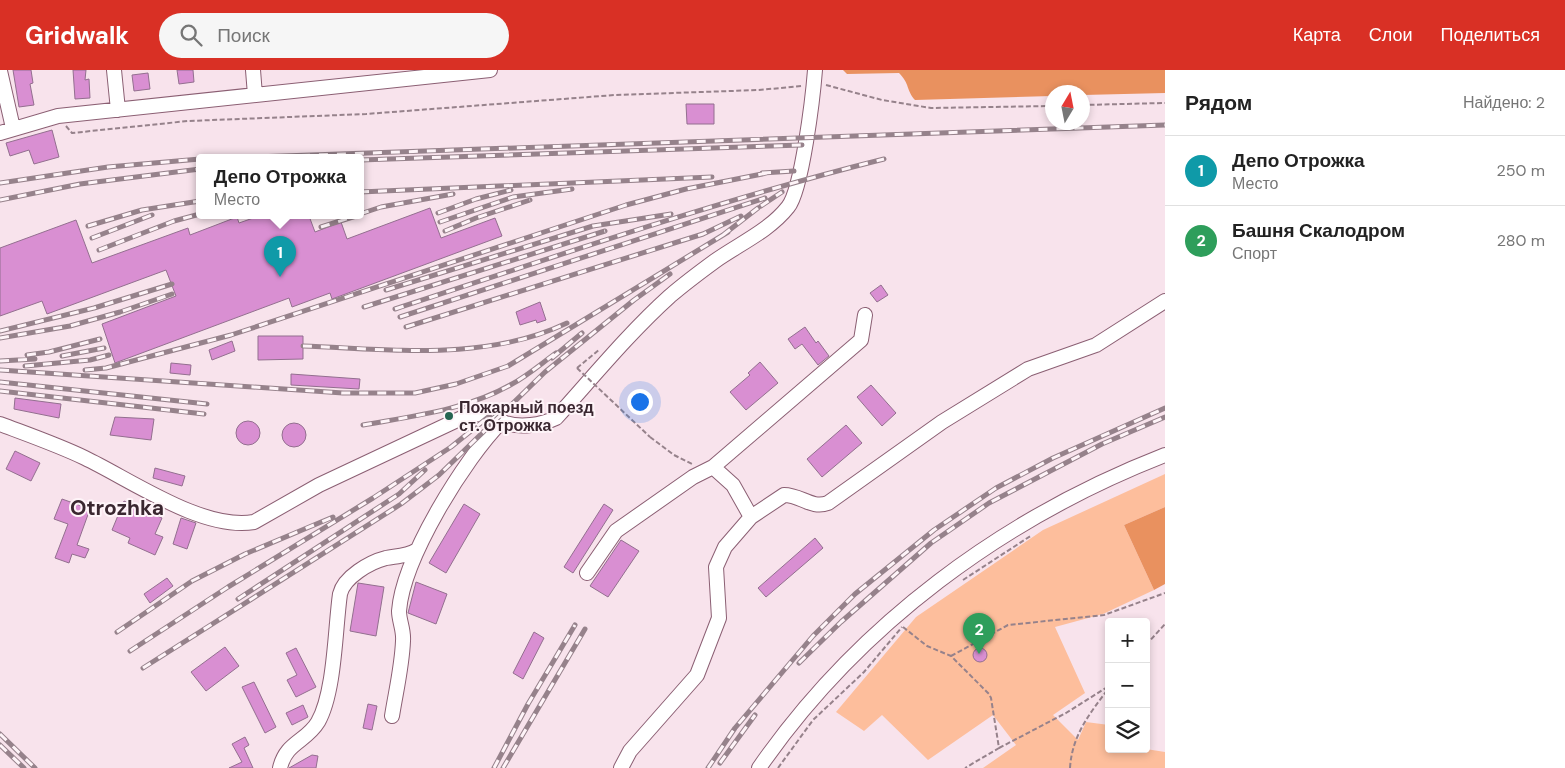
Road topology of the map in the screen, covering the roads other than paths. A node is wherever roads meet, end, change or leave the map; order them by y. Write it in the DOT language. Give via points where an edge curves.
graph roads {
  1 [pos="114,70"];
  2 [pos="253,70"];
  3 [pos="490,70"];
  4 [pos="815,70"];
  5 [pos="0,71"];
  6 [pos="388,76"];
  7 [pos="255,95"];
  8 [pos="118,110"];
  9 [pos="14,128"];
  10 [pos="0,133"];
  11 [pos="1165,301"];
  12 [pos="865,316"];
  13 [pos="502,422"];
  14 [pos="0,424"];
  15 [pos="1165,455"];
  16 [pos="713,467"];
  17 [pos="751,517"];
  18 [pos="418,550"];
  19 [pos="587,573"];
  20 [pos="392,716"];
  21 [pos="280,768"];
  22 [pos="621,768"];
  23 [pos="759,768"];
  1 -- 8 [label="street"];
  2 -- 7 [label="street"];
  3 -- 6 [label="street"];
  4 -- 13 [label="street" via="817,85 798,181 789,206 764,229 670,296 556,418 531,425"];
  5 -- 9 [label="street"];
  6 -- 7 [label="street"];
  7 -- 8 [label="street"];
  8 -- 9 [label="street" via="58,116"];
  9 -- 10 [label="street"];
  11 -- 17 [label="street" via="1096,345 1028,369 942,422 828,503 812,505 796,496 784,495"];
  12 -- 16 [label="street" via="862,340"];
  13 -- 14 [label="street" via="482,412 468,415 319,485 254,522 243,524 232,524 188,511 84,457"];
  13 -- 18 [label="street" via="486,437 465,468"];
  15 -- 23 [label="street" via="1066,499 1014,529 928,587 817,695"];
  16 -- 17 [label="street" via="733,485"];
  16 -- 19 [label="street" via="693,477 616,531"];
  17 -- 22 [label="street" via="725,547 716,567 720,618 697,675 630,751"];
  18 -- 20 [label="street" via="399,609 403,642"];
  18 -- 21 [label="street" via="371,564 344,584 325,706 312,730 285,753"];
}
